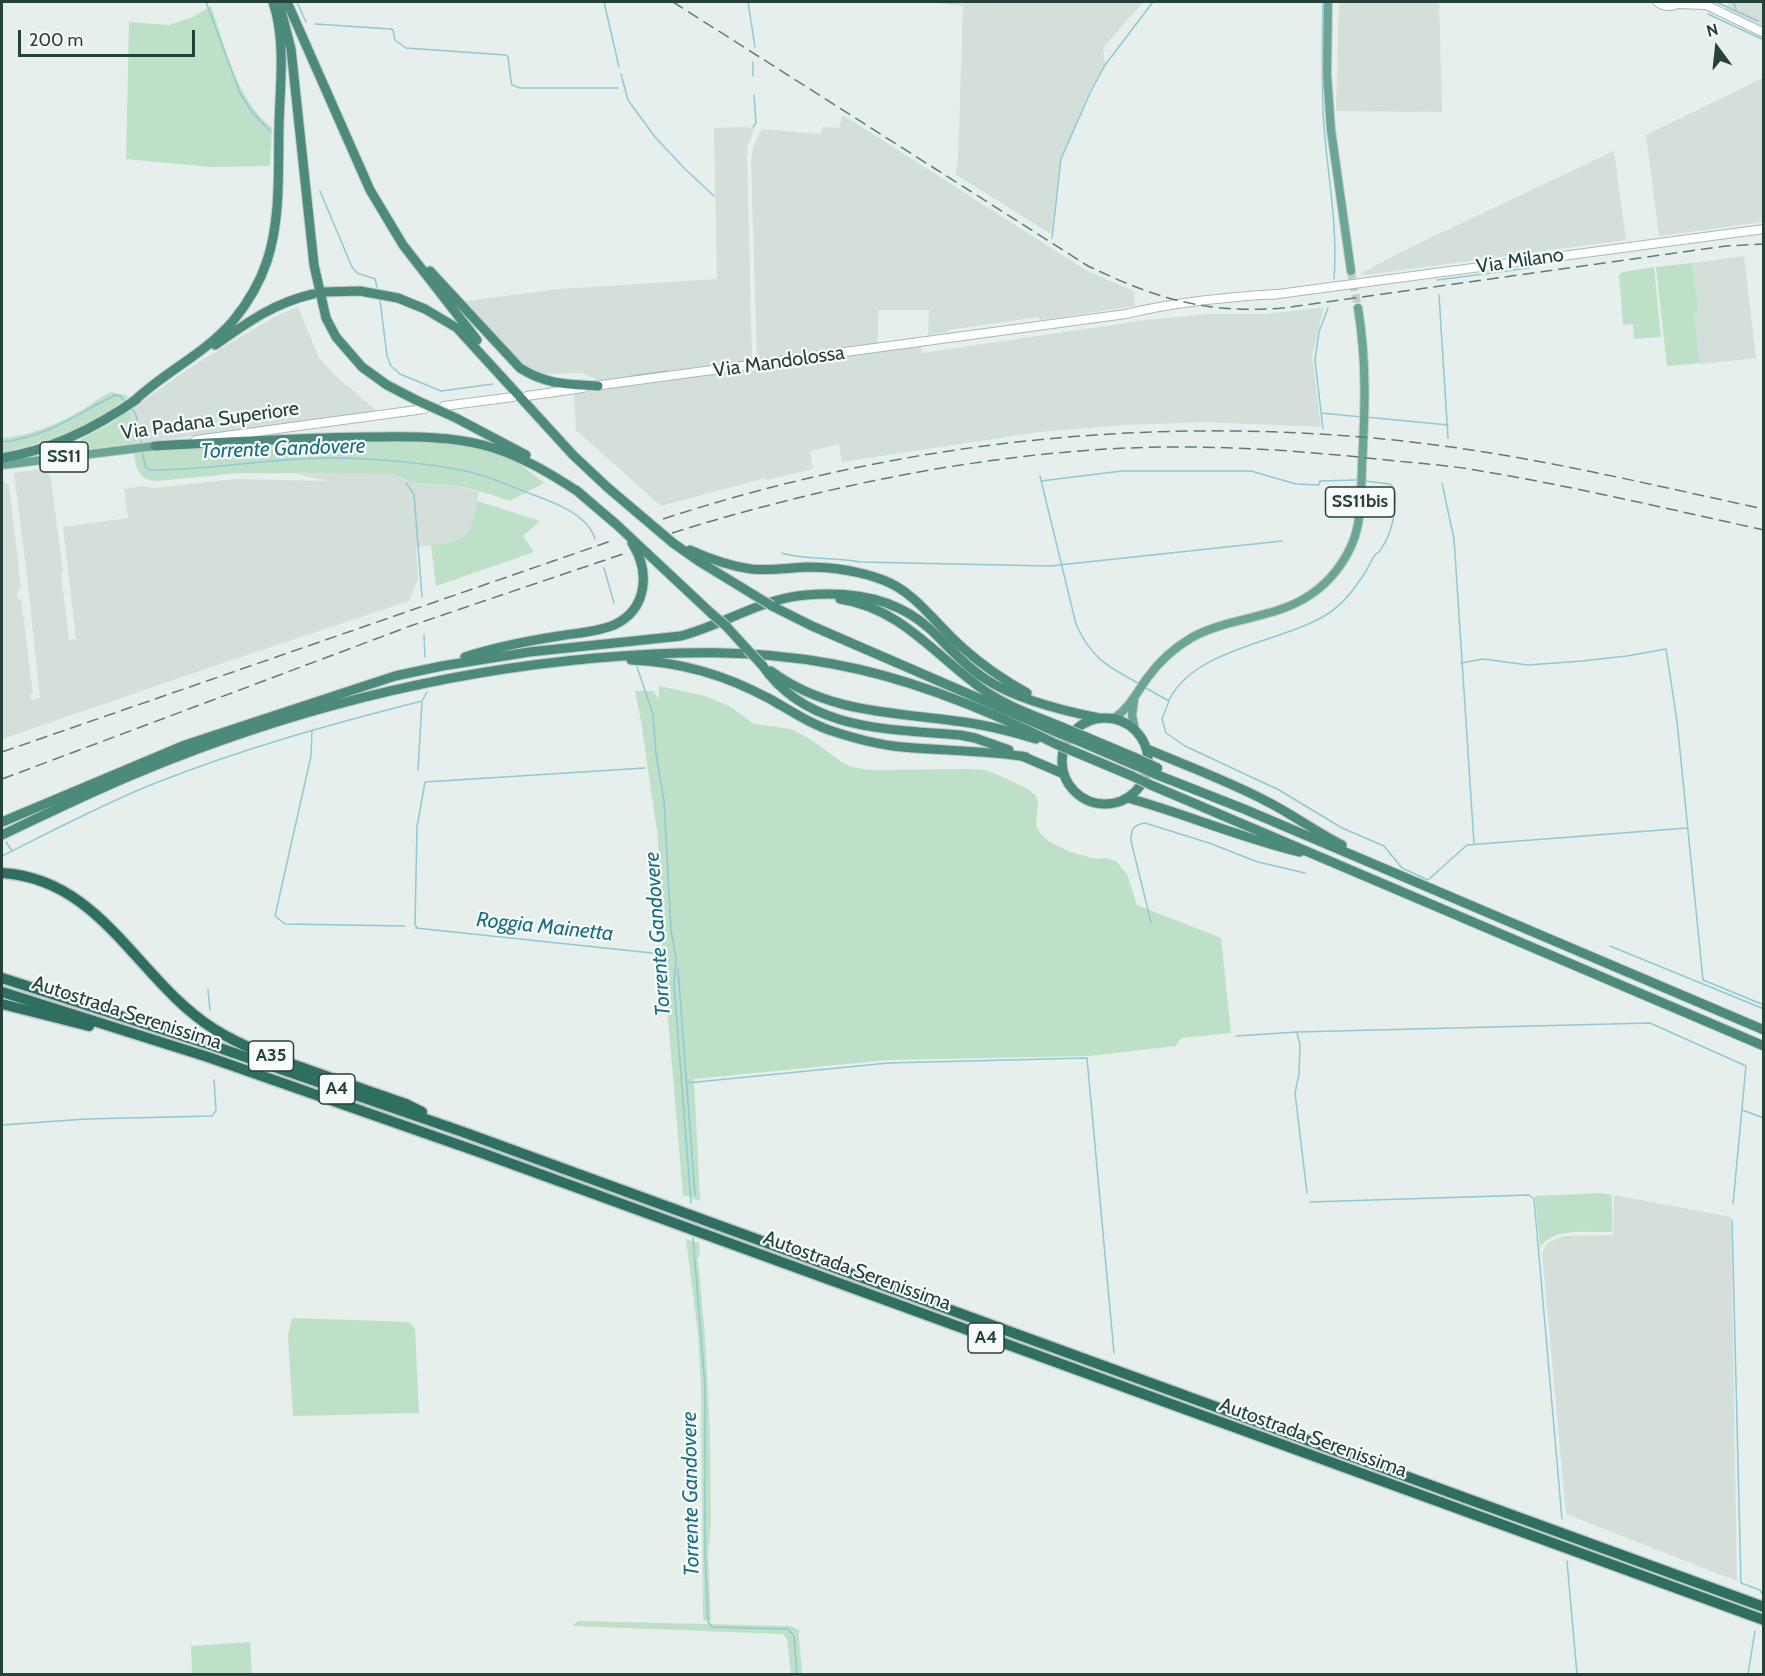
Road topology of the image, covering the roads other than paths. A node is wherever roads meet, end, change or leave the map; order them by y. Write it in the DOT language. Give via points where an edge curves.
graph roads {
  1 [pos="273,2"];
  2 [pos="279,2"];
  3 [pos="287,2"];
  4 [pos="1328,2"];
  5 [pos="1657,2"];
  6 [pos="1679,3"];
  7 [pos="1702,3"];
  8 [pos="1764,33"];
  9 [pos="388,221"];
  10 [pos="1764,229"];
  11 [pos="1351,271"];
  12 [pos="1358,308"];
  13 [pos="1030,327"];
  14 [pos="598,386"];
  15 [pos="527,396"];
  16 [pos="513,397"];
  17 [pos="133,402"];
  18 [pos="444,406"];
  19 [pos="424,409"];
  20 [pos="537,417"];
  21 [pos="155,446"];
  22 [pos="2,458"];
  23 [pos="2,465"];
  24 [pos="580,493"];
  25 [pos="617,525"];
  26 [pos="674,543"];
  27 [pos="783,600"];
  28 [pos="578,660"];
  29 [pos="762,665"];
  30 [pos="442,666"];
  31 [pos="1134,700"];
  32 [pos="1042,702"];
  33 [pos="1099,718"];
  34 [pos="1113,718"];
  35 [pos="1135,730"];
  36 [pos="1062,731"];
  37 [pos="1056,744"];
  38 [pos="1147,749"];
  39 [pos="1026,757"];
  40 [pos="1064,774"];
  41 [pos="1128,798"];
  42 [pos="2,822"];
  43 [pos="2,835"];
  44 [pos="1328,859"];
  45 [pos="2,873"];
  46 [pos="1408,880"];
  47 [pos="2,978"];
  48 [pos="2,992"];
  49 [pos="2,1004"];
  50 [pos="1764,1030"];
  51 [pos="1764,1046"];
  52 [pos="208,1057"];
  53 [pos="463,1132"];
  54 [pos="1764,1607"];
  55 [pos="1764,1620"];
  1 -- 17 [label="highway" via="280,42 279,115 275,216 267,261 248,298 226,328"];
  2 -- 24 [label="highway, bridge" via="291,49 314,265 326,318 336,337 362,367 387,385 532,458"];
  3 -- 9 [label="highway" via="353,154"];
  4 -- 11 [label="main road" via="1331,130"];
  5 -- 6 [label="main road" via="1665,6"];
  6 -- 7 [label="main road"];
  7 -- 8 [label="main road"];
  9 -- 14 [label="highway" via="520,368 546,381"];
  9 -- 20 [label="highway" via="425,275"];
  10 -- 13 [label="main road, Via Milano"];
  12 -- 31 [label="main road, SS11bis" via="1366,394 1359,513 1348,553 1328,581 1300,602 1217,627 1179,646 1154,670"];
  13 -- 14 [label="main road, Via Mandolossa"];
  14 -- 15 [label="main road, Via Mandolossa"];
  16 -- 18 [label="main road"];
  17 -- 20 [label="highway" via="261,313 285,301 352,290 381,294 434,313 466,337"];
  17 -- 22 [label="highway" via="70,437 35,451"];
  19 -- 21 [label="main road, Via Padana Superiore / SS11"];
  20 -- 26 [label="highway" via="607,487"];
  21 -- 23 [label="main road, Via Padana Superiore / SS11"];
  21 -- 24 [label="highway" via="311,438 442,438 504,451"];
  24 -- 25 [label="highway"];
  25 -- 29 [label="highway, bridge" via="726,626"];
  25 -- 30 [label="highway" via="639,554 644,573 638,604 623,620 606,627 493,648"];
  26 -- 32 [label="highway" via="725,565 752,569 839,569 886,581 926,611 981,664"];
  26 -- 36 [label="highway, bridge" via="772,606 812,626"];
  27 -- 30 [label="highway" via="681,636"];
  27 -- 32 [label="highway" via="832,594 859,595 885,602 918,619 986,680"];
  27 -- 36 [label="highway" via="832,598 890,616 920,636 985,692"];
  28 -- 37 [label="highway" via="741,652 836,664 965,703"];
  28 -- 39 [label="highway" via="647,660 693,667 742,685 833,732 880,744"];
  28 -- 43 [label="highway" via="447,679 330,706 137,772"];
  29 -- 37 [label="highway" via="801,690 846,707 981,725"];
  29 -- 39 [label="highway" via="780,687 825,715 862,726 968,736"];
  30 -- 42 [label="highway" via="350,690 184,745"];
  31 -- 34 [label="main road, SS11bis"];
  31 -- 35 [label="main road"];
  32 -- 33 [label="highway"];
  33 -- 34 [label="highway"];
  33 -- 40 [label="highway" via="1079,726 1066,743"];
  34 -- 35 [label="highway"];
  35 -- 38 [label="highway"];
  36 -- 46 [label="highway, bridge"];
  37 -- 44 [label="highway, bridge"];
  38 -- 41 [label="highway" via="1149,765 1144,780"];
  38 -- 46 [label="highway" via="1268,802"];
  39 -- 40 [label="highway"];
  40 -- 41 [label="highway" via="1085,800 1107,804"];
  41 -- 44 [label="highway" via="1263,843"];
  44 -- 51 [label="highway"];
  45 -- 53 [label="highway, A35" via="44,882 87,905 176,998 228,1037 405,1104"];
  46 -- 50 [label="highway"];
  47 -- 53 [label="highway, Autostrada Serenissima / A4"];
  48 -- 52 [label="highway, Autostrada Serenissima / A4"];
  49 -- 52 [label="highway"];
  52 -- 55 [label="highway, Autostrada Serenissima / A4"];
  53 -- 54 [label="highway, Autostrada Serenissima / A4"];
}
